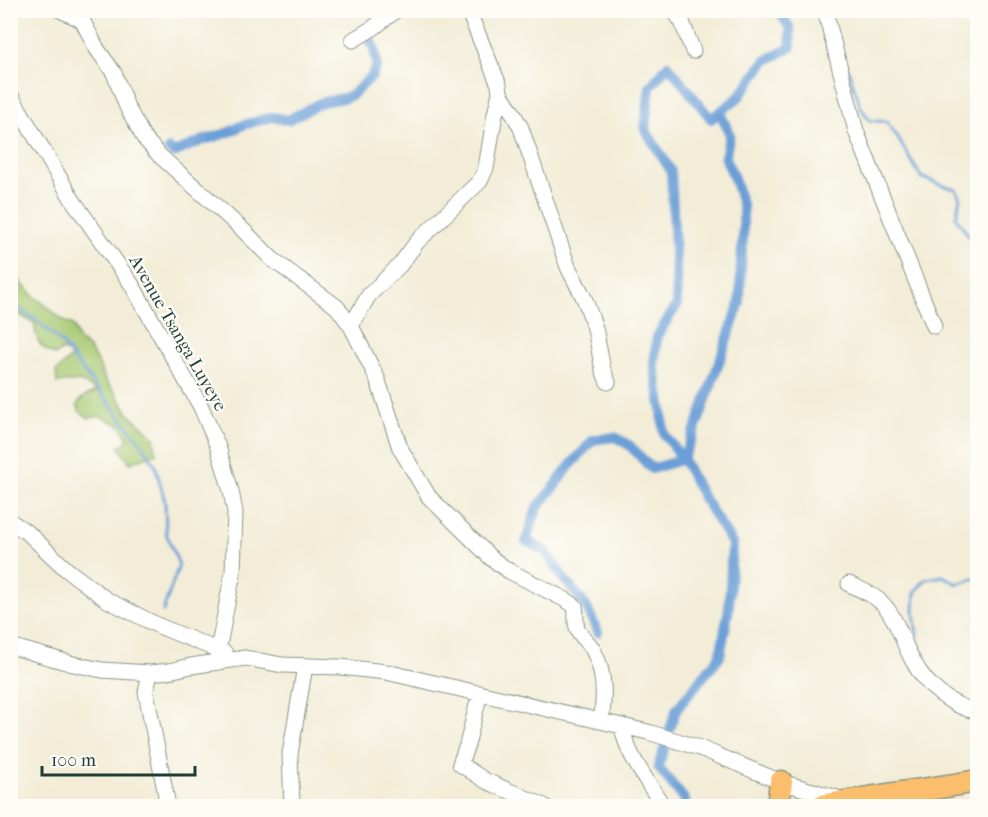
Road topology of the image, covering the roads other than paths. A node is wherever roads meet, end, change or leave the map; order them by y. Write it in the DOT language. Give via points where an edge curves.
graph roads {
  1 [pos="60,10"];
  2 [pos="396,10"];
  3 [pos="468,10"];
  4 [pos="674,10"];
  5 [pos="825,10"];
  6 [pos="81,15"];
  7 [pos="353,40"];
  8 [pos="693,51"];
  9 [pos="500,93"];
  10 [pos="10,94"];
  11 [pos="369,295"];
  12 [pos="337,307"];
  13 [pos="351,326"];
  14 [pos="934,326"];
  15 [pos="608,382"];
  16 [pos="10,521"];
  17 [pos="849,584"];
  18 [pos="194,641"];
  19 [pos="10,646"];
  20 [pos="218,651"];
  21 [pos="245,658"];
  22 [pos="191,666"];
  23 [pos="305,666"];
  24 [pos="150,673"];
  25 [pos="480,693"];
  26 [pos="978,712"];
  27 [pos="601,721"];
  28 [pos="622,726"];
  29 [pos="978,781"];
  30 [pos="781,782"];
  31 [pos="849,801"];
  32 [pos="168,807"];
  33 [pos="292,807"];
  34 [pos="544,807"];
  35 [pos="656,807"];
  36 [pos="778,807"];
  37 [pos="822,807"];
  1 -- 6 [label="street"];
  2 -- 7 [label="street"];
  3 -- 9 [label="street"];
  4 -- 8 [label="street"];
  5 -- 14 [label="street" via="856,131"];
  6 -- 12 [label="street" via="144,138 272,259"];
  9 -- 11 [label="street" via="480,182"];
  9 -- 15 [label="street" via="520,128 568,267 585,300"];
  10 -- 20 [label="street, Avenue Tsanga Luyeye" via="72,199 132,285 201,406 218,447 235,512 233,572"];
  11 -- 12 [label="street"];
  11 -- 13 [label="street"];
  12 -- 13 [label="street"];
  13 -- 27 [label="street" via="376,378 400,448 429,497 490,558 575,606 578,631 598,660 604,704"];
  16 -- 18 [label="street" via="107,600"];
  17 -- 26 [label="street" via="870,594 889,611 913,663 936,690 952,703"];
  18 -- 20 [label="street"];
  18 -- 22 [label="street"];
  19 -- 24 [label="street" via="102,670"];
  20 -- 21 [label="street"];
  21 -- 22 [label="street"];
  21 -- 23 [label="street"];
  22 -- 24 [label="street"];
  23 -- 25 [label="street" via="386,672"];
  23 -- 33 [label="street" via="290,754"];
  24 -- 32 [label="street" via="146,692"];
  25 -- 27 [label="street"];
  25 -- 34 [label="street" via="459,764"];
  27 -- 28 [label="street"];
  28 -- 30 [label="street" via="700,748"];
  28 -- 35 [label="street" via="636,763 659,800"];
  29 -- 31 [label="highway"];
  30 -- 31 [label="street"];
  30 -- 36 [label="highway"];
  31 -- 37 [label="highway"];
}
